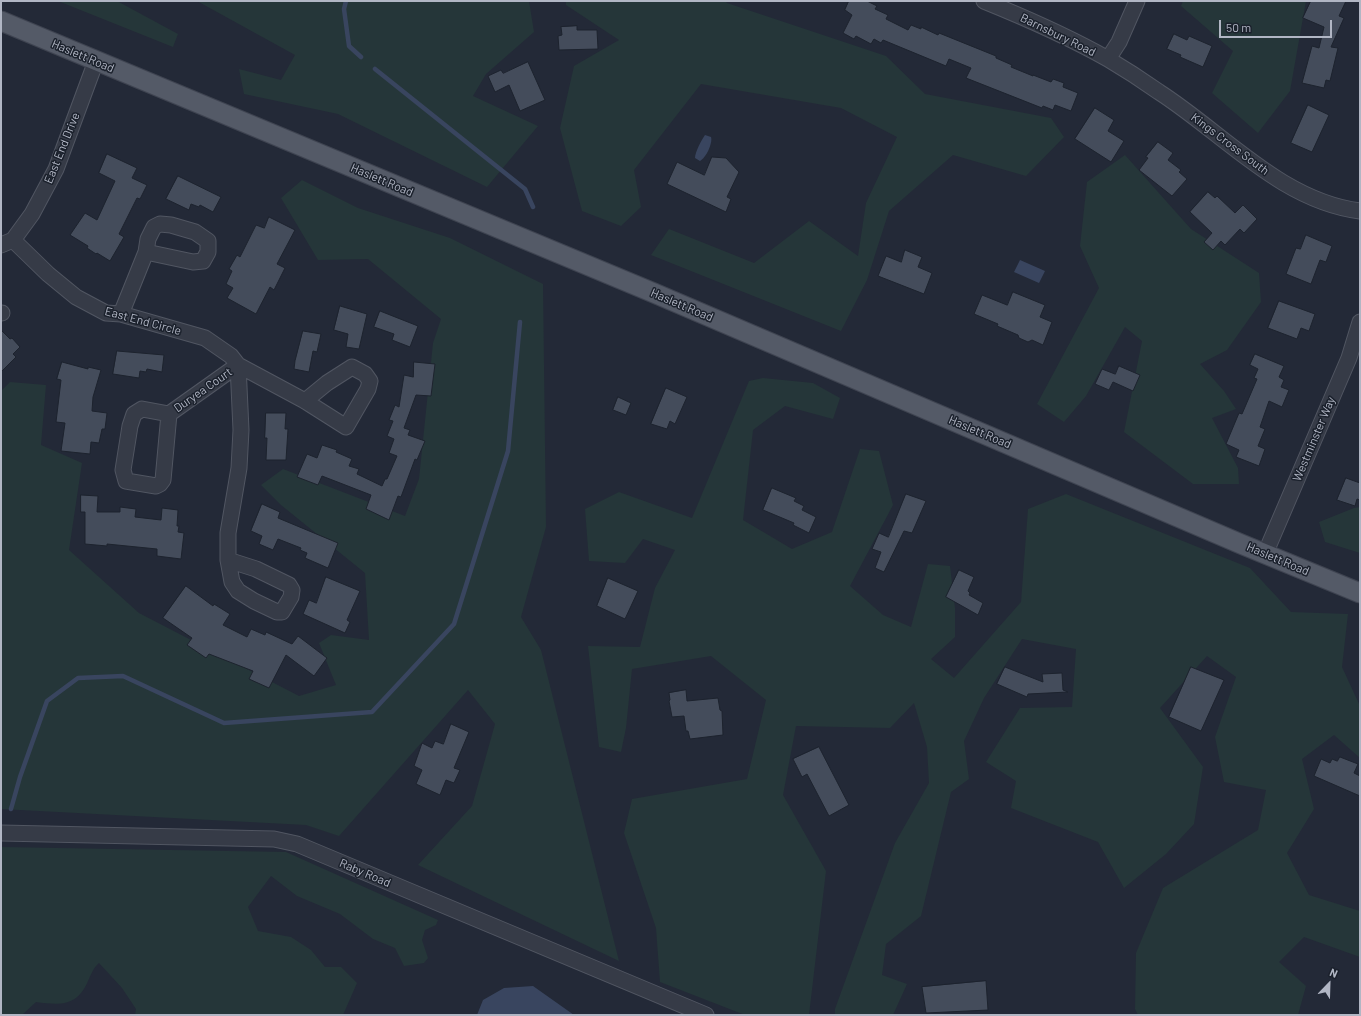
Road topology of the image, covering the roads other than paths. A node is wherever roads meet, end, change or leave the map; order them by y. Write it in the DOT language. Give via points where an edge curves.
graph roads {
  1 [pos="984,1"];
  2 [pos="1137,1"];
  3 [pos="1,21"];
  4 [pos="1108,59"];
  5 [pos="96,61"];
  6 [pos="1360,211"];
  7 [pos="7,243"];
  8 [pos="146,252"];
  9 [pos="121,314"];
  10 [pos="1360,322"];
  11 [pos="238,365"];
  12 [pos="305,401"];
  13 [pos="169,414"];
  14 [pos="1265,554"];
  15 [pos="228,560"];
  16 [pos="1360,593"];
  17 [pos="1,833"];
  18 [pos="706,1015"];
  1 -- 4 [label="street, Barnsbury Road"];
  2 -- 4 [label="street" via="1118,45"];
  3 -- 5 [label="main road, Haslett Road"];
  4 -- 6 [label="street, Kings Cross South" via="1184,109 1276,179 1311,198"];
  5 -- 7 [label="street, East End Drive" via="56,169 32,214"];
  5 -- 14 [label="main road, Haslett Road" via="661,296"];
  7 -- 9 [label="street, East End Circle" via="76,297 106,313"];
  8 -- 9 [label="street"];
  9 -- 11 [label="street, East End Circle" via="205,338 231,356"];
  10 -- 14 [label="street, Westminster Way" via="1349,358"];
  11 -- 12 [label="street, East End Circle"];
  11 -- 13 [label="street, Duryea Court"];
  11 -- 15 [label="street" via="241,430 239,468 228,533"];
  13 -- 13 [label="street, Duryea Court" via="142,409 134,414 125,456 126,481 156,486 163,480"];
  14 -- 16 [label="main road, Haslett Road"];
  17 -- 18 [label="street, Raby Road" via="274,839 296,844"];
}
